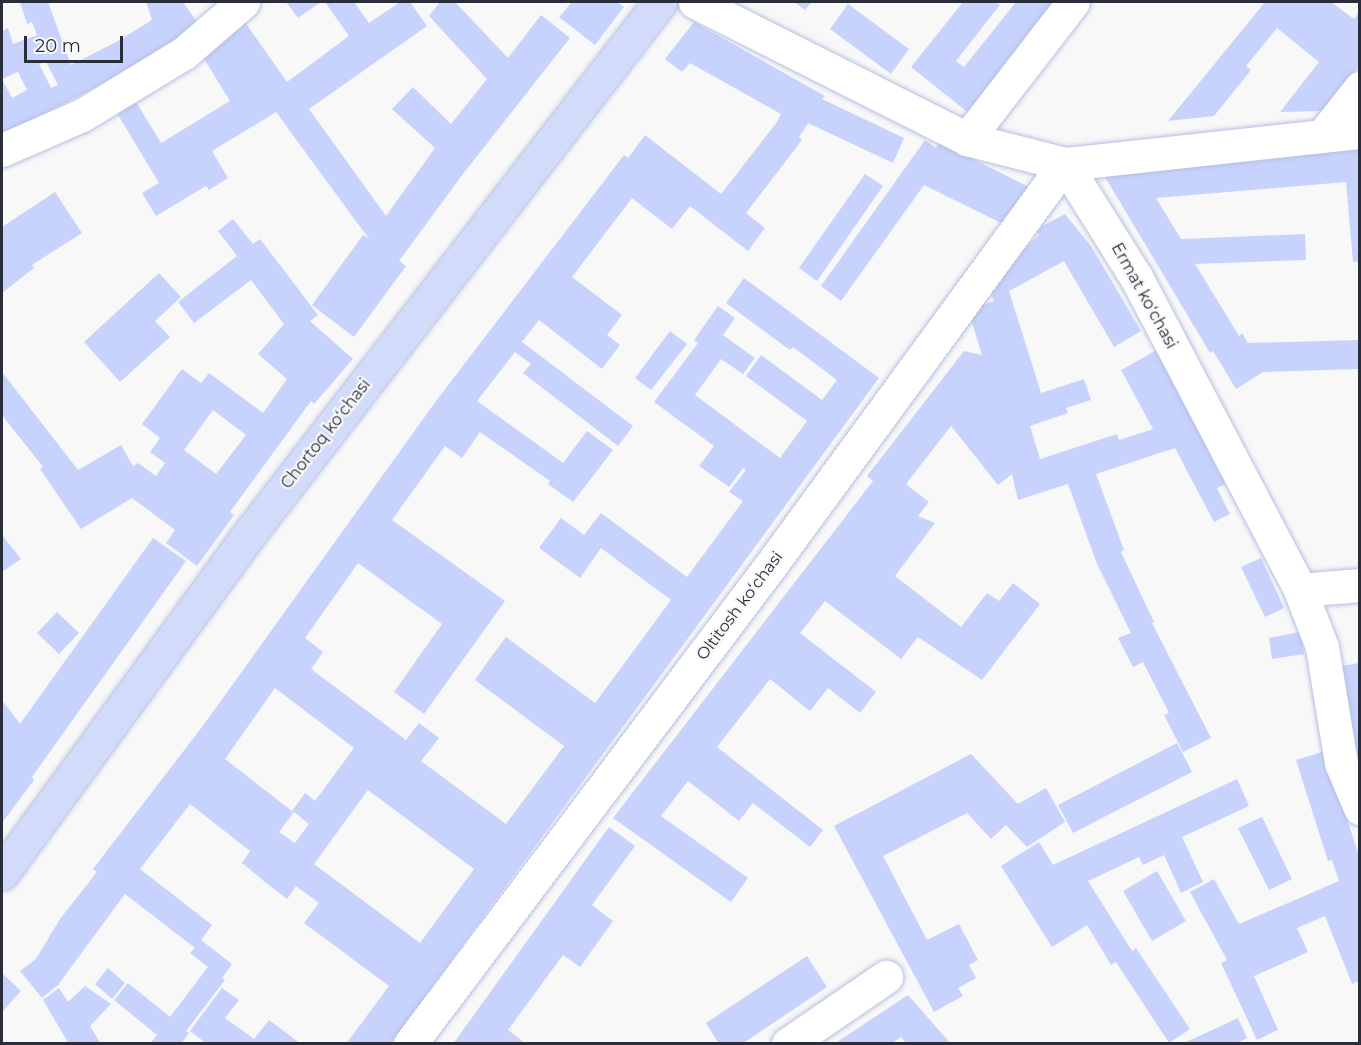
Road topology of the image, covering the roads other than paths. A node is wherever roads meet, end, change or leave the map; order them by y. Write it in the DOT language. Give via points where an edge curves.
graph roads {
  1 [pos="243,2"];
  2 [pos="695,2"];
  3 [pos="1073,2"];
  4 [pos="652,4"];
  5 [pos="1359,88"];
  6 [pos="1359,132"];
  7 [pos="1323,135"];
  8 [pos="966,139"];
  9 [pos="2,150"];
  10 [pos="1065,164"];
  11 [pos="1359,585"];
  12 [pos="1300,590"];
  13 [pos="1359,808"];
  14 [pos="2,873"];
  15 [pos="886,977"];
  16 [pos="410,1044"];
  17 [pos="788,1044"];
  1 -- 9 [label="street" via="184,53 81,115"];
  2 -- 8 [label="street"];
  3 -- 8 [label="street"];
  4 -- 14 [label="main road, Chortoq koʻchasi" via="250,533"];
  5 -- 7 [label="street"];
  6 -- 7 [label="street"];
  7 -- 10 [label="street"];
  8 -- 10 [label="street"];
  10 -- 12 [label="street, Ermat koʻchasi" via="1136,277"];
  10 -- 16 [label="street, Oltitosh koʻchasi" via="778,555"];
  11 -- 12 [label="street"];
  12 -- 13 [label="street, Ermat koʻchasi" via="1322,647 1341,763"];
  15 -- 17 [label="street"];
}
